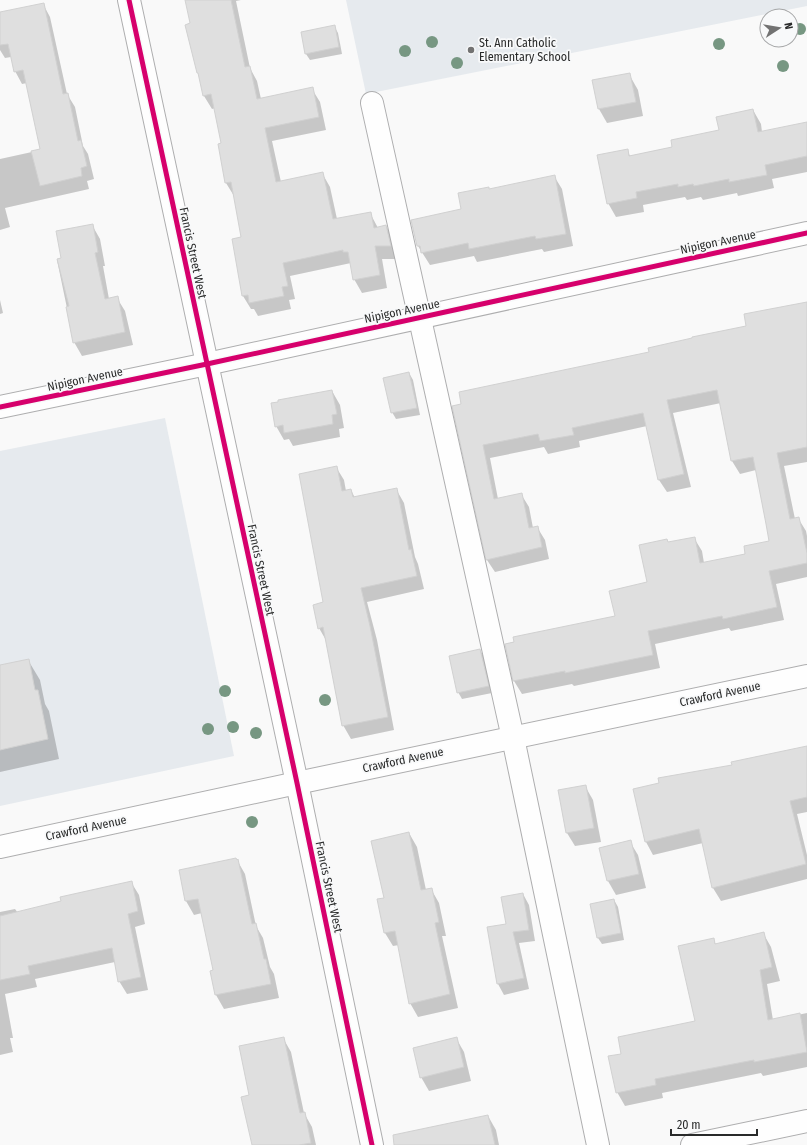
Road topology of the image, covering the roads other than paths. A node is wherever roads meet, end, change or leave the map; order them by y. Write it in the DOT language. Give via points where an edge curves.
graph roads {
  1 [pos="129,0"];
  2 [pos="372,103"];
  3 [pos="807,233"];
  4 [pos="420,317"];
  5 [pos="207,364"];
  6 [pos="0,407"];
  7 [pos="807,676"];
  8 [pos="513,738"];
  9 [pos="297,782"];
  10 [pos="0,847"];
  11 [pos="807,1121"];
  12 [pos="372,1145"];
  13 [pos="598,1145"];
  14 [pos="692,1145"];
  1 -- 5 [label="street, Francis Street West"];
  2 -- 4 [label="street"];
  3 -- 4 [label="street, Nipigon Avenue"];
  4 -- 5 [label="street, Nipigon Avenue"];
  4 -- 8 [label="street"];
  5 -- 6 [label="street, Nipigon Avenue"];
  5 -- 9 [label="street, Francis Street West"];
  7 -- 8 [label="street, Crawford Avenue"];
  8 -- 9 [label="street, Crawford Avenue"];
  8 -- 13 [label="street"];
  9 -- 10 [label="street, Crawford Avenue"];
  9 -- 12 [label="street, Francis Street West"];
  11 -- 14 [label="street"];
}
